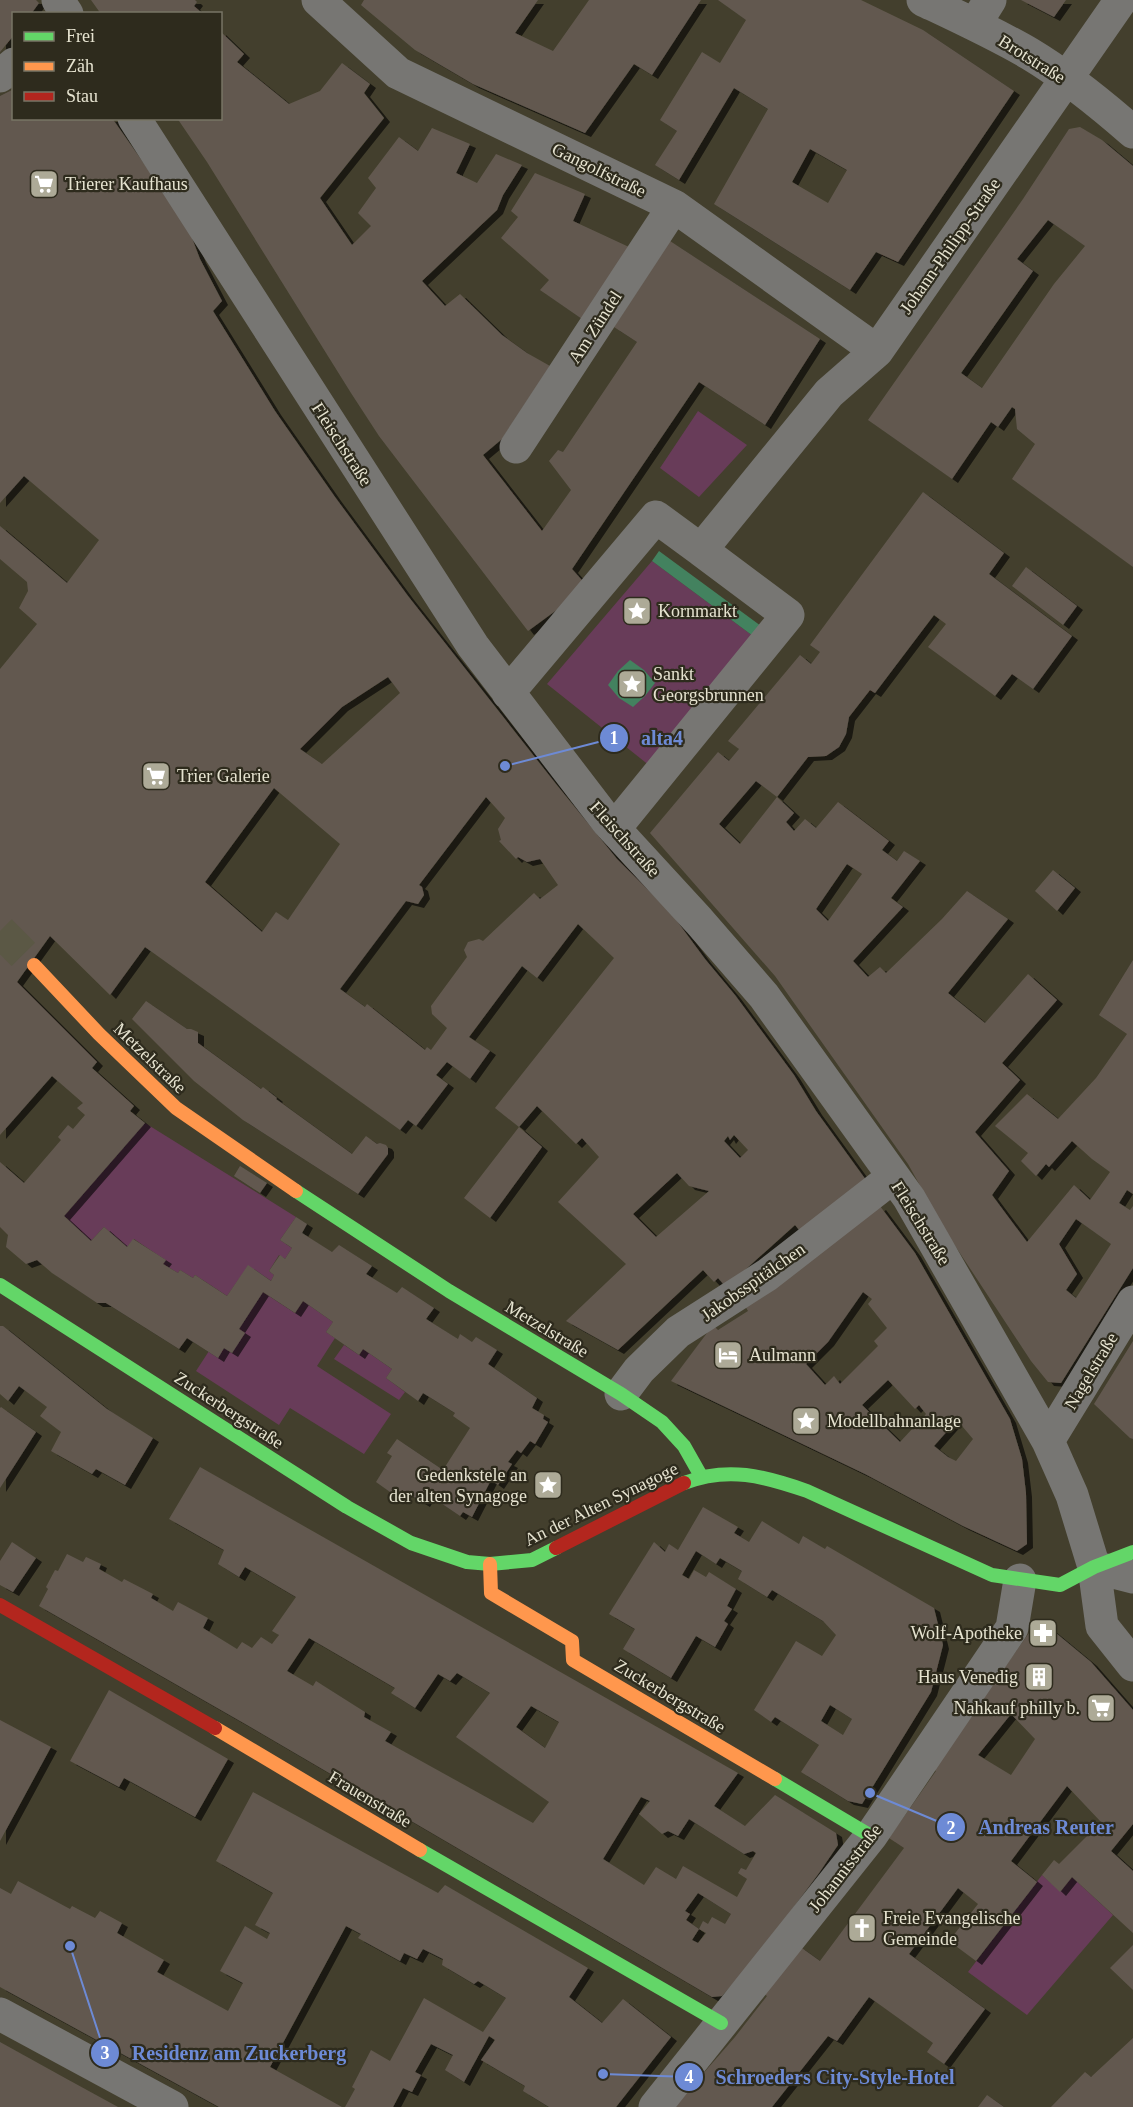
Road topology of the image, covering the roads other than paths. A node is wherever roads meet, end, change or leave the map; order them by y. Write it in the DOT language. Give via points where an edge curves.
graph roads {
  1 [pos="318,0"];
  2 [pos="923,0"];
  3 [pos="1121,0"];
  4 [pos="982,12"];
  5 [pos="12,66"];
  6 [pos="0,76"];
  7 [pos="1066,79"];
  8 [pos="135,120"];
  9 [pos="1133,132"];
  10 [pos="674,206"];
  11 [pos="877,351"];
  12 [pos="516,447"];
  13 [pos="701,550"];
  14 [pos="508,693"];
  15 [pos="614,829"];
  16 [pos="34,965"];
  17 [pos="893,1177"];
  18 [pos="0,1285"];
  19 [pos="1133,1302"];
  20 [pos="621,1394"];
  21 [pos="1048,1441"];
  22 [pos="701,1476"];
  23 [pos="1133,1552"];
  24 [pos="445,1556"];
  25 [pos="490,1564"];
  26 [pos="1094,1567"];
  27 [pos="1133,1577"];
  28 [pos="1020,1580"];
  29 [pos="0,1605"];
  30 [pos="1133,1665"];
  31 [pos="871,1836"];
  32 [pos="0,2014"];
  33 [pos="721,2023"];
  34 [pos="172,2107"];
  35 [pos="655,2107"];
  1 -- 10 [label="street, Gangolfstraße" via="398,73"];
  2 -- 4 [label="street, Brotstraße"];
  3 -- 7 [label="street, Johann-Philipp-Straße"];
  4 -- 7 [label="street, Brotstraße" via="1031,55"];
  5 -- 6 [label="street"];
  7 -- 9 [label="street, Brotstraße"];
  7 -- 11 [label="street, Johann-Philipp-Straße"];
  8 -- 14 [label="street, Fleischstraße" via="459,626"];
  10 -- 11 [label="street, Gangolfstraße"];
  10 -- 12 [label="street, Am Zündel"];
  11 -- 13 [label="street, Johann-Philipp-Straße" via="829,393"];
  13 -- 14 [label="street" via="657,517"];
  13 -- 15 [label="street" via="788,615"];
  14 -- 15 [label="street, Fleischstraße"];
  15 -- 17 [label="street, Fleischstraße" via="764,996"];
  16 -- 20 [label="street, Metzelstraße" via="148,1083 207,1131 449,1291"];
  17 -- 20 [label="street, Jakobsspitälchen" via="767,1275 678,1332"];
  17 -- 21 [label="street, Fleischstraße" via="909,1198"];
  18 -- 24 [label="street, Zuckerbergstraße" via="347,1507 411,1543"];
  19 -- 21 [label="street, Nagelstraße"];
  20 -- 22 [label="street, Metzelstraße" via="675,1434"];
  21 -- 26 [label="street, Fleischstraße" via="1072,1495"];
  22 -- 25 [label="street, An der Alten Synagoge" via="532,1560"];
  22 -- 28 [label="street" via="740,1473 781,1482 992,1575"];
  23 -- 26 [label="street"];
  24 -- 25 [label="street, An der Alten Synagoge"];
  25 -- 31 [label="street, Zuckerbergstraße" via="491,1593 572,1641 573,1660"];
  26 -- 27 [label="street"];
  26 -- 28 [label="street" via="1060,1585"];
  26 -- 30 [label="street, Fleischstraße" via="1102,1626"];
  28 -- 31 [label="street, Johannisstraße" via="1012,1628"];
  29 -- 33 [label="street, Frauenstraße"];
  31 -- 33 [label="street, Johannisstraße"];
  32 -- 34 [label="street"];
  33 -- 35 [label="street, Johannisstraße"];
}
